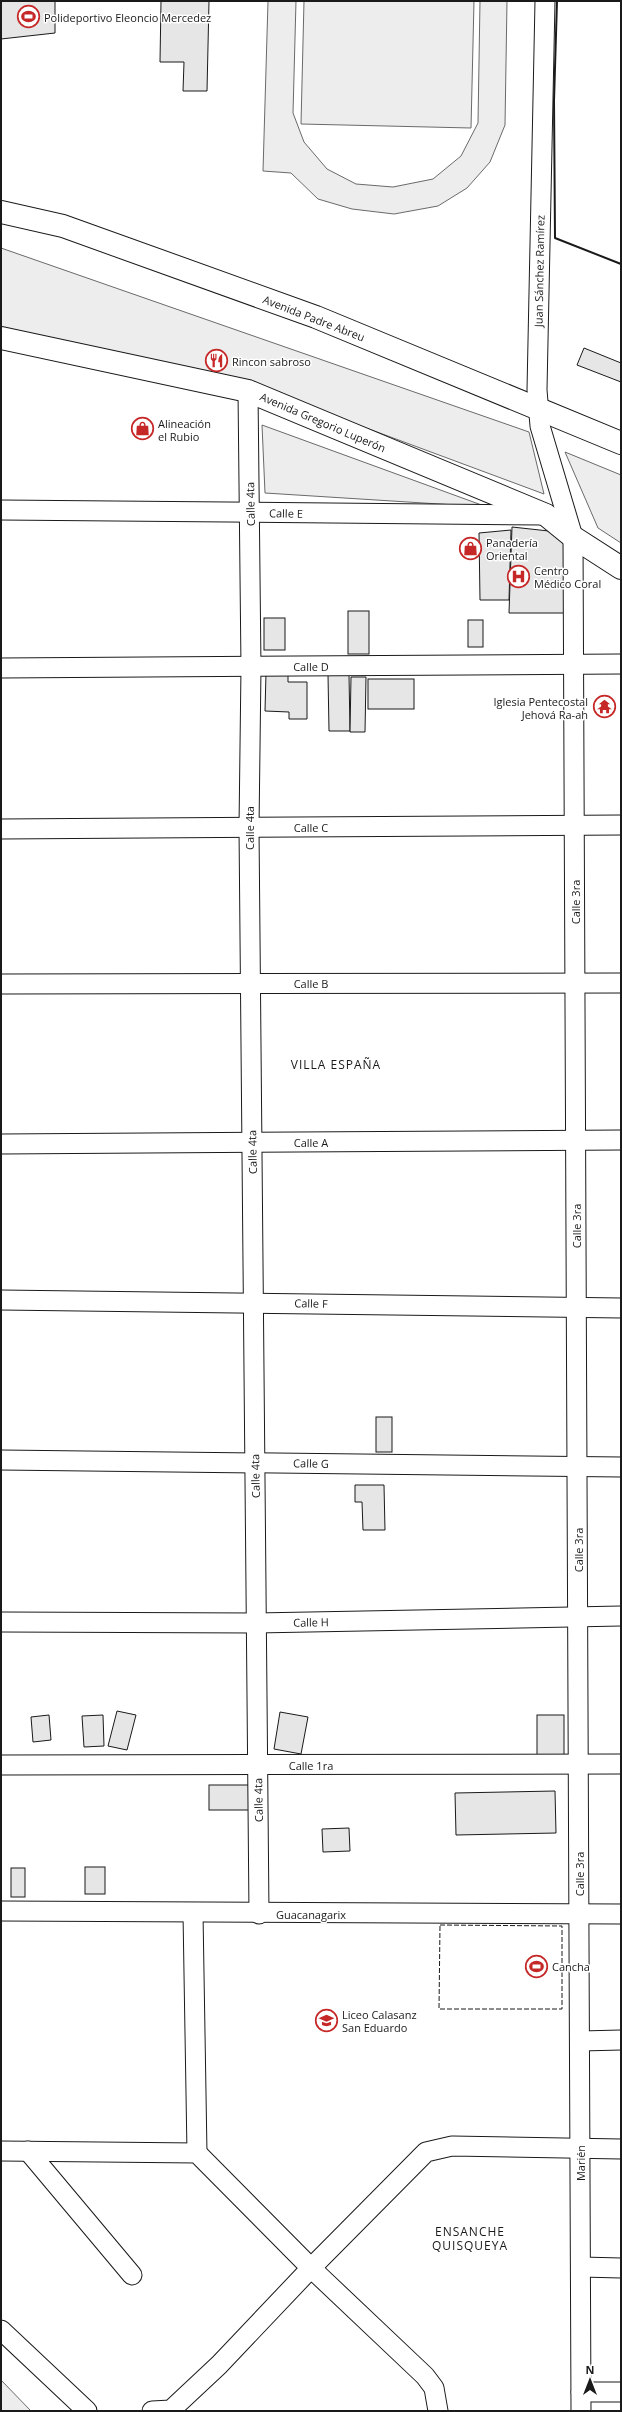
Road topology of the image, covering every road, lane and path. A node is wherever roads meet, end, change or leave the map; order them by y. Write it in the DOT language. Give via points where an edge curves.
graph roads {
  1 [pos="545,1"];
  2 [pos="1,212"];
  3 [pos="1,338"];
  4 [pos="248,391"];
  5 [pos="538,409"];
  6 [pos="621,443"];
  7 [pos="1,510"];
  8 [pos="250,513"];
  9 [pos="546,515"];
  10 [pos="573,537"];
  11 [pos="621,568"];
  12 [pos="574,664"];
  13 [pos="621,664"];
  14 [pos="251,667"];
  15 [pos="1,668"];
  16 [pos="574,826"];
  17 [pos="621,826"];
  18 [pos="249,828"];
  19 [pos="1,829"];
  20 [pos="575,983"];
  21 [pos="621,983"];
  22 [pos="1,984"];
  23 [pos="250,984"];
  24 [pos="576,1140"];
  25 [pos="621,1140"];
  26 [pos="252,1142"];
  27 [pos="1,1144"];
  28 [pos="1,1300"];
  29 [pos="253,1302"];
  30 [pos="577,1308"];
  31 [pos="621,1308"];
  32 [pos="1,1460"];
  33 [pos="255,1462"];
  34 [pos="621,1467"];
  35 [pos="578,1468"];
  36 [pos="621,1616"];
  37 [pos="578,1617"];
  38 [pos="1,1622"];
  39 [pos="256,1623"];
  40 [pos="579,1764"];
  41 [pos="621,1764"];
  42 [pos="1,1765"];
  43 [pos="258,1765"];
  44 [pos="1,1911"];
  45 [pos="193,1913"];
  46 [pos="259,1914"];
  47 [pos="621,1914"];
  48 [pos="580,1915"];
  49 [pos="621,2040"];
  50 [pos="580,2041"];
  51 [pos="580,2148"];
  52 [pos="621,2148"];
  53 [pos="1,2151"];
  54 [pos="28,2152"];
  55 [pos="197,2153"];
  56 [pos="581,2267"];
  57 [pos="311,2268"];
  58 [pos="621,2268"];
  59 [pos="132,2275"];
  60 [pos="1,2330"];
  61 [pos="581,2392"];
  62 [pos="621,2392"];
  63 [pos="171,2410"];
  64 [pos="87,2411"];
  65 [pos="152,2411"];
  66 [pos="438,2411"];
  67 [pos="581,2411"];
  1 -- 5 [label="street, Juan Sánchez Ramírez"];
  2 -- 5 [label="main road, Avenida Padre Abreu" via="63,226 316,317"];
  3 -- 4 [label="main road, Avenida Gregorio Luperón"];
  4 -- 8 [label="street, Calle 4ta"];
  4 -- 9 [label="main road, Avenida Gregorio Luperón"];
  5 -- 6 [label="main road, Avenida Padre Abreu"];
  5 -- 10 [label="street, Juan Sánchez Ramírez" via="540,426"];
  7 -- 8 [label="street, Calle E"];
  8 -- 9 [label="street, Calle E"];
  8 -- 14 [label="street, Calle 4ta"];
  9 -- 10 [label="main road, Avenida Gregorio Luperón"];
  10 -- 11 [label="main road, Avenida Gregorio Luperón"];
  10 -- 12 [label="street, Calle 3ra"];
  12 -- 13 [label="street, Calle D"];
  12 -- 14 [label="street, Calle D"];
  12 -- 16 [label="street, Calle 3ra"];
  14 -- 15 [label="street, Calle D"];
  14 -- 18 [label="street, Calle 4ta"];
  16 -- 17 [label="street, Calle C"];
  16 -- 18 [label="street, Calle C"];
  16 -- 20 [label="street, Calle 3ra"];
  18 -- 19 [label="street, Calle C"];
  18 -- 23 [label="street, Calle 4ta"];
  20 -- 21 [label="street, Calle B"];
  20 -- 23 [label="street, Calle B"];
  20 -- 24 [label="street, Calle 3ra"];
  22 -- 23 [label="street, Calle B"];
  23 -- 26 [label="street, Calle 4ta"];
  24 -- 25 [label="street, Calle A"];
  24 -- 26 [label="street, Calle A"];
  24 -- 30 [label="street, Calle 3ra"];
  26 -- 27 [label="street, Calle A"];
  26 -- 29 [label="street, Calle 4ta"];
  28 -- 29 [label="street, Calle F"];
  29 -- 30 [label="street, Calle F"];
  29 -- 33 [label="street, Calle 4ta"];
  30 -- 31 [label="street, Calle F"];
  30 -- 35 [label="street, Calle 3ra"];
  32 -- 33 [label="street, Calle G"];
  33 -- 35 [label="street, Calle G"];
  33 -- 39 [label="street, Calle 4ta"];
  34 -- 35 [label="street, Calle G"];
  35 -- 37 [label="street, Calle 3ra"];
  36 -- 37 [label="street, Calle H"];
  37 -- 39 [label="street, Calle H"];
  37 -- 40 [label="street, Calle 3ra"];
  38 -- 39 [label="street, Calle H"];
  39 -- 43 [label="street, Calle 4ta"];
  40 -- 41 [label="street, Calle 1ra"];
  40 -- 43 [label="street, Calle 1ra"];
  40 -- 48 [label="street, Calle 3ra"];
  42 -- 43 [label="street, Calle 1ra"];
  43 -- 46 [label="street, Calle 4ta"];
  44 -- 45 [label="street, Guacanagarix"];
  45 -- 46 [label="street, Guacanagarix"];
  45 -- 55 [label="street"];
  46 -- 48 [label="street, Guacanagarix"];
  47 -- 48 [label="street, Guacanagarix"];
  48 -- 50 [label="street, Marién"];
  49 -- 50 [label="street"];
  50 -- 51 [label="street, Marién"];
  51 -- 52 [label="street"];
  51 -- 56 [label="street, Marién"];
  51 -- 57 [label="street" via="452,2146 426,2152"];
  53 -- 54 [label="street"];
  54 -- 55 [label="street"];
  54 -- 59 [label="street"];
  55 -- 57 [label="street"];
  56 -- 58 [label="street"];
  56 -- 61 [label="street, Marién"];
  57 -- 63 [label="street" via="220,2365"];
  57 -- 66 [label="street" via="425,2376 434,2388"];
  60 -- 64 [label="street"];
  61 -- 62 [label="street"];
  61 -- 67 [label="street, Marién"];
  63 -- 65 [label="street"];
}
